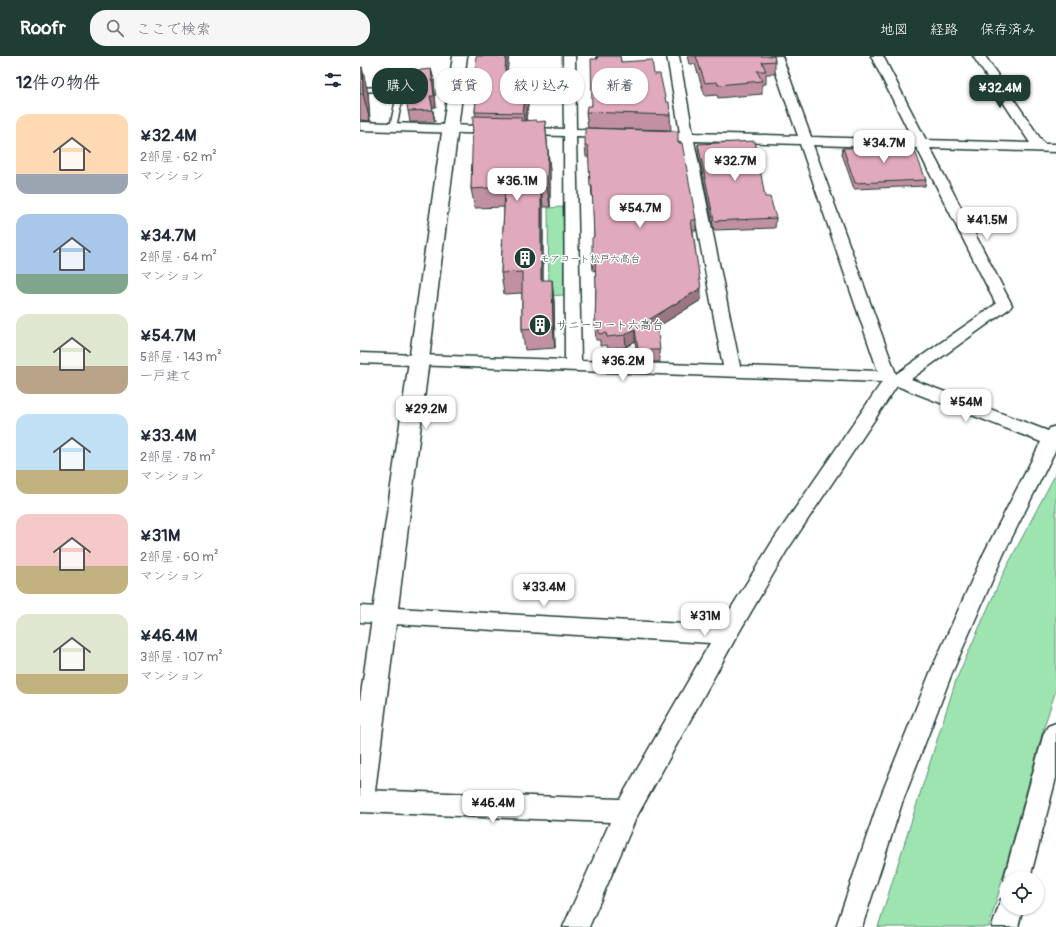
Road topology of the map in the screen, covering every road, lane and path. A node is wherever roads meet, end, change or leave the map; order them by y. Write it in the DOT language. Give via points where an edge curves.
graph roads {
  1 [pos="460,56"];
  2 [pos="569,56"];
  3 [pos="673,56"];
  4 [pos="776,56"];
  5 [pos="877,56"];
  6 [pos="979,56"];
  7 [pos="360,90"];
  8 [pos="360,126"];
  9 [pos="393,127"];
  10 [pos="451,129"];
  11 [pos="570,133"];
  12 [pos="625,135"];
  13 [pos="640,135"];
  14 [pos="687,137"];
  15 [pos="805,140"];
  16 [pos="922,144"];
  17 [pos="1040,148"];
  18 [pos="1056,148"];
  19 [pos="360,358"];
  20 [pos="419,359"];
  21 [pos="572,366"];
  22 [pos="733,372"];
  23 [pos="892,379"];
  24 [pos="1055,437"];
  25 [pos="360,614"];
  26 [pos="385,615"];
  27 [pos="726,635"];
  28 [pos="1056,733"];
  29 [pos="360,800"];
  30 [pos="627,811"];
  31 [pos="1019,871"];
  32 [pos="1008,915"];
  33 [pos="576,927"];
  34 [pos="849,927"];
  35 [pos="1005,927"];
  1 -- 10 [label="street"];
  2 -- 11 [label="street"];
  3 -- 14 [label="street"];
  4 -- 15 [label="street"];
  5 -- 16 [label="street"];
  6 -- 17 [label="street"];
  7 -- 9 [label="lane" via="402,88"];
  8 -- 9 [label="street"];
  9 -- 10 [label="street"];
  10 -- 11 [label="street"];
  10 -- 20 [label="street"];
  11 -- 12 [label="street"];
  11 -- 21 [label="street"];
  13 -- 14 [label="street"];
  14 -- 15 [label="street"];
  14 -- 22 [label="street"];
  15 -- 16 [label="street"];
  15 -- 23 [label="street"];
  16 -- 17 [label="street"];
  16 -- 23 [label="street" via="1004,305"];
  17 -- 18 [label="street"];
  19 -- 20 [label="street"];
  20 -- 21 [label="street"];
  20 -- 26 [label="street"];
  21 -- 22 [label="street"];
  22 -- 23 [label="street"];
  23 -- 24 [label="street"];
  23 -- 27 [label="street" via="779,547"];
  24 -- 34 [label="street" via="994,553 941,673 890,803"];
  25 -- 26 [label="street"];
  26 -- 27 [label="street"];
  26 -- 29 [label="street"];
  27 -- 30 [label="street"];
  28 -- 31 [label="street"];
  29 -- 30 [label="street"];
  30 -- 33 [label="street"];
  32 -- 35 [label="street"];
}
